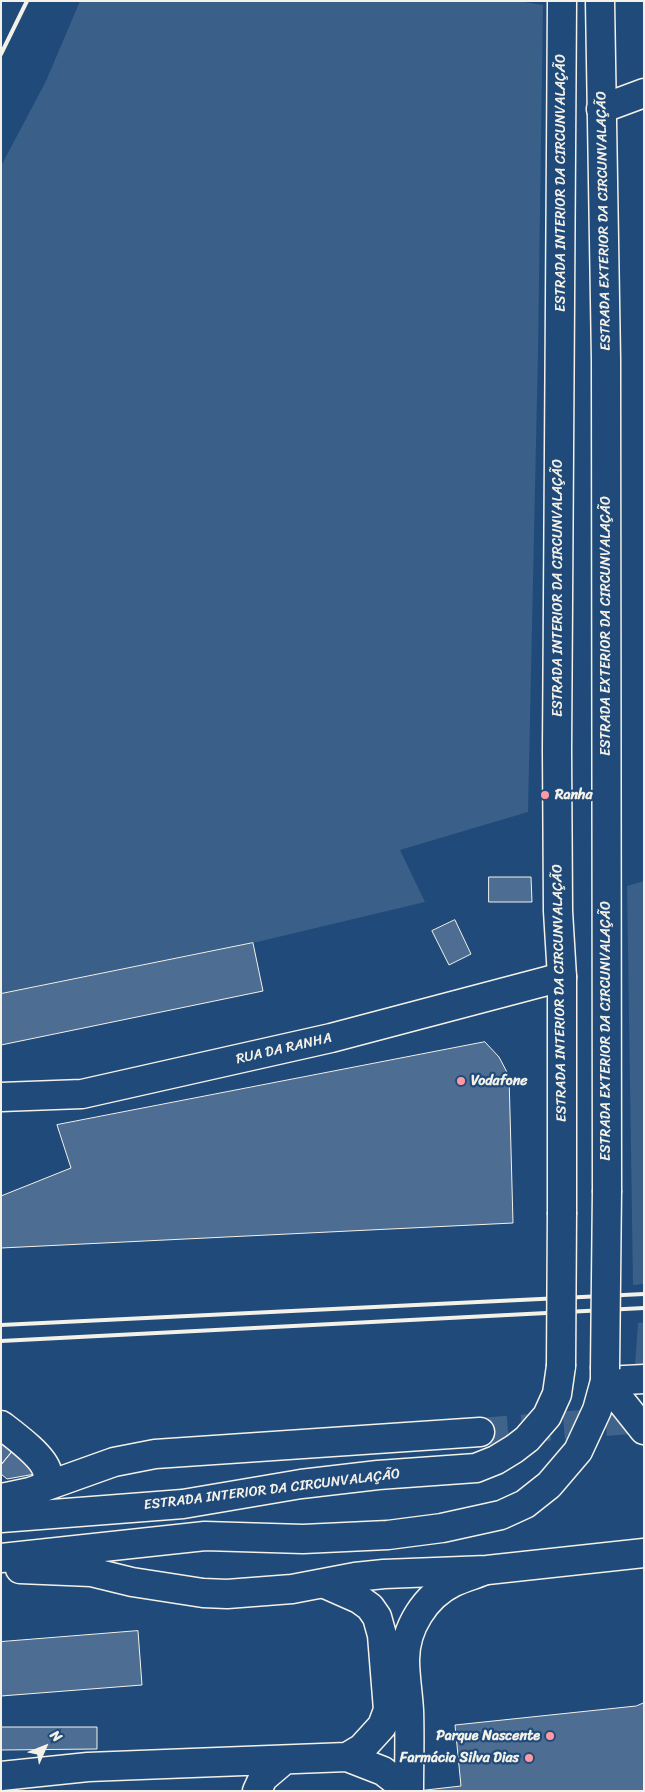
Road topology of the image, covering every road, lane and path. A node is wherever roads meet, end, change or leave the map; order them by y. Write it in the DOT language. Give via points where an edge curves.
graph roads {
  1 [pos="562,1"];
  2 [pos="600,1"];
  3 [pos="644,94"];
  4 [pos="601,109"];
  5 [pos="562,977"];
  6 [pos="1,1097"];
  7 [pos="605,1375"];
  8 [pos="644,1379"];
  9 [pos="1,1425"];
  10 [pos="644,1430"];
  11 [pos="480,1432"];
  12 [pos="44,1487"];
  13 [pos="1,1498"];
  14 [pos="1,1518"];
  15 [pos="644,1553"];
  16 [pos="1,1558"];
  17 [pos="1,1568"];
  18 [pos="487,1570"];
  19 [pos="325,1584"];
  20 [pos="346,1757"];
  21 [pos="283,1761"];
  22 [pos="1,1776"];
  23 [pos="257,1791"];
  24 [pos="409,1791"];
  1 -- 5 [label="main road, ESTRADA INTERIOR DA CIRCUNVALAÇÃO" via="557,750 558,911"];
  2 -- 4 [label="main road, ESTRADA EXTERIOR DA CIRCUNVALAÇÃO"];
  3 -- 4 [label="main road"];
  4 -- 7 [label="main road, ESTRADA EXTERIOR DA CIRCUNVALAÇÃO, bridge" via="606,360"];
  5 -- 6 [label="main road, RUA DA RANHA" via="331,1038 82,1094"];
  5 -- 14 [label="main road, ESTRADA INTERIOR DA CIRCUNVALAÇÃO, bridge" via="561,1366 557,1394 547,1416 527,1439 496,1460 476,1468 349,1478 183,1504"];
  7 -- 8 [label="main road"];
  7 -- 10 [label="main road" via="625,1409"];
  7 -- 16 [label="main road, ESTRADA EXTERIOR DA CIRCUNVALAÇÃO" via="597,1410 578,1451 549,1485 525,1504 501,1515 442,1528 388,1535 303,1539 205,1536"];
  9 -- 12 [label="main road" via="28,1446 44,1466 48,1478"];
  11 -- 12 [label="main road" via="155,1454 114,1462"];
  12 -- 13 [label="main road"];
  15 -- 18 [label="main road"];
  17 -- 19 [label="main road" via="91,1572 203,1593 227,1594"];
  18 -- 19 [label="main road" via="384,1574"];
  18 -- 24 [label="main road" via="453,1582 438,1592 426,1603 407,1637"];
  19 -- 20 [label="main road" via="370,1607 382,1634 388,1710 382,1726 362,1748"];
  20 -- 21 [label="main road"];
  20 -- 24 [label="main road" via="382,1771"];
  21 -- 22 [label="main road" via="88,1768"];
  21 -- 23 [label="main road" via="263,1778"];
}
